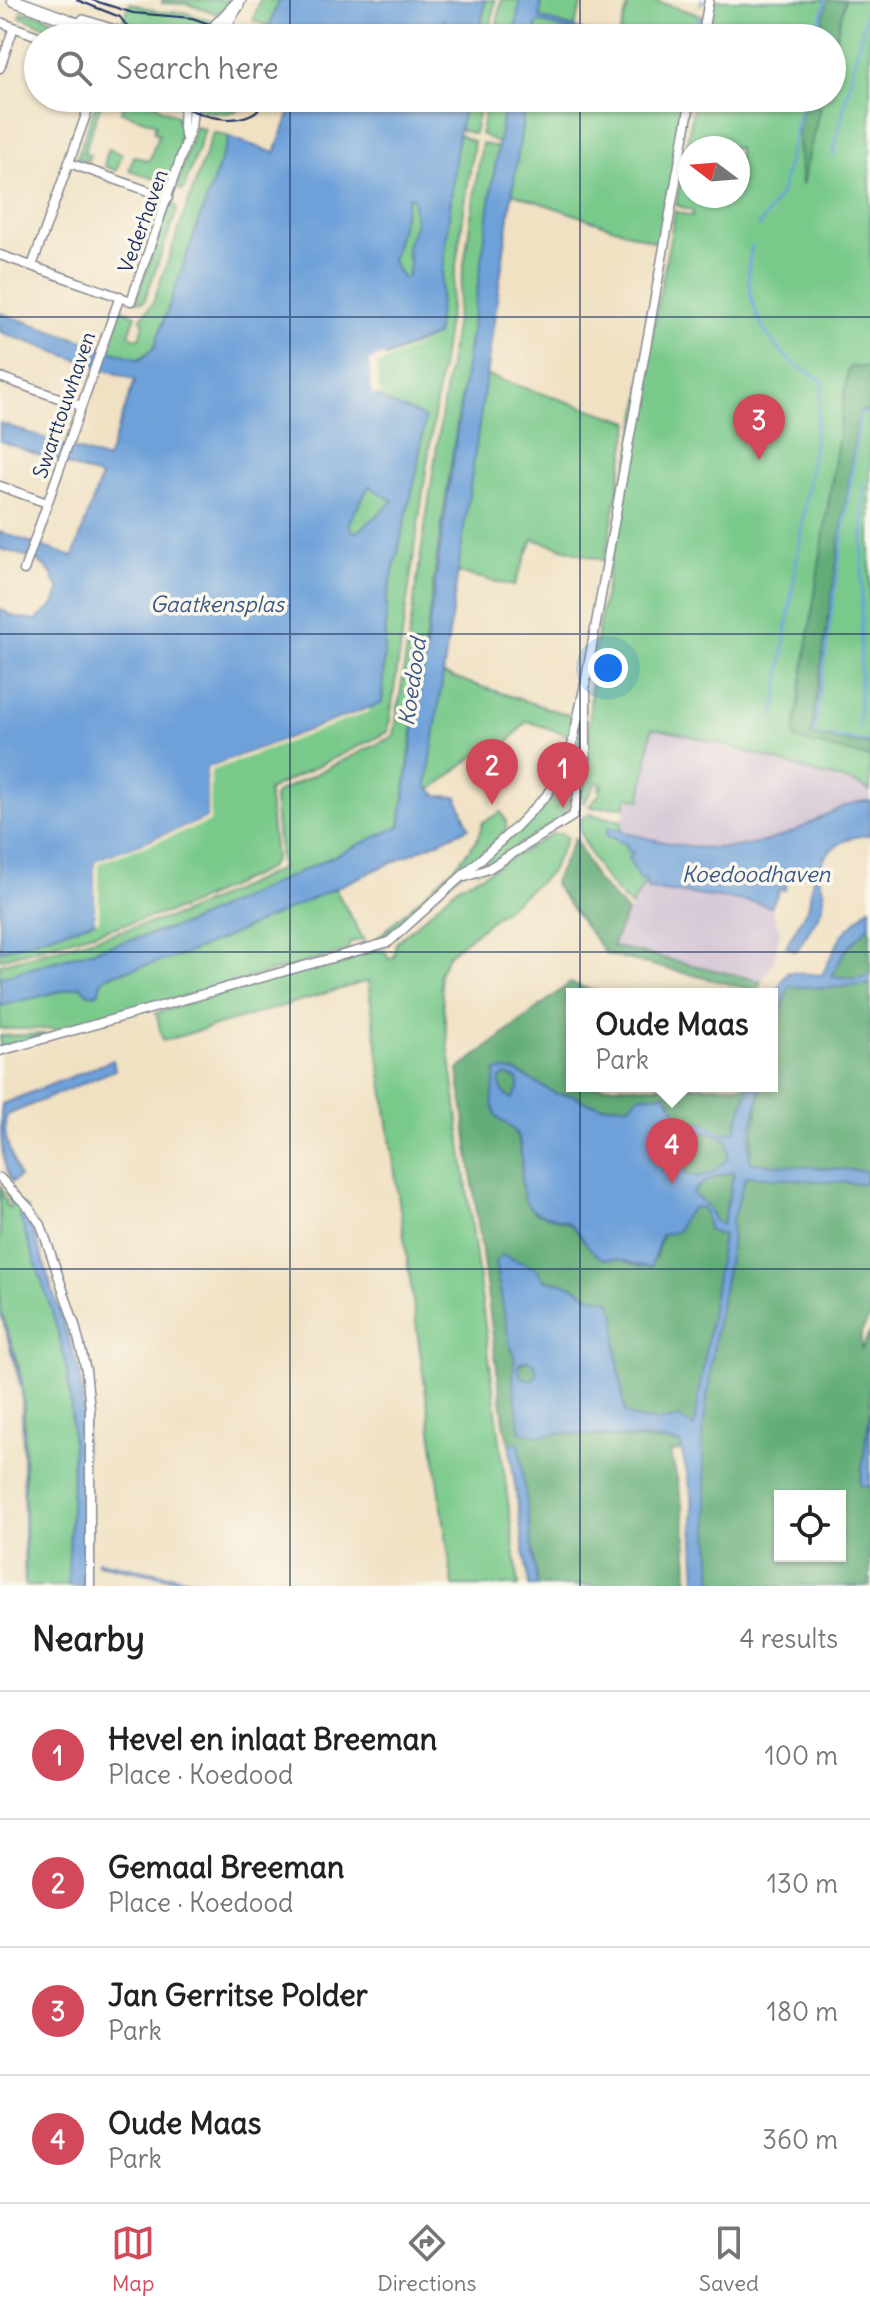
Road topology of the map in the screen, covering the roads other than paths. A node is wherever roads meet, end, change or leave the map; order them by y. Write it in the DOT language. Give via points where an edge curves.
graph roads {
  1 [pos="13,0"];
  2 [pos="240,0"];
  3 [pos="709,0"];
  4 [pos="70,21"];
  5 [pos="0,22"];
  6 [pos="77,24"];
  7 [pos="92,24"];
  8 [pos="217,24"];
  9 [pos="227,24"];
  10 [pos="705,24"];
  11 [pos="14,27"];
  12 [pos="24,31"];
  13 [pos="0,68"];
  14 [pos="87,112"];
  15 [pos="184,112"];
  16 [pos="193,112"];
  17 [pos="688,112"];
  18 [pos="186,140"];
  19 [pos="69,163"];
  20 [pos="168,198"];
  21 [pos="0,255"];
  22 [pos="32,266"];
  23 [pos="120,296"];
  24 [pos="0,377"];
  25 [pos="81,406"];
  26 [pos="0,486"];
  27 [pos="47,503"];
  28 [pos="24,570"];
  29 [pos="585,684"];
  30 [pos="461,878"];
  31 [pos="0,1051"];
  32 [pos="0,1178"];
  33 [pos="90,1586"];
  1 -- 4 [label="street"];
  2 -- 8 [label="street"];
  2 -- 9 [label="street"];
  3 -- 10 [label="street"];
  4 -- 6 [label="street"];
  4 -- 7 [label="street"];
  5 -- 11 [label="street"];
  11 -- 12 [label="street"];
  11 -- 13 [label="street"];
  14 -- 19 [label="street"];
  15 -- 18 [label="street, Vederhaven"];
  16 -- 18 [label="street, Vederhaven"];
  17 -- 29 [label="street"];
  18 -- 20 [label="street, Vederhaven"];
  19 -- 20 [label="street"];
  19 -- 22 [label="street"];
  20 -- 23 [label="street, Vederhaven" via="131,301"];
  21 -- 22 [label="street"];
  22 -- 23 [label="street"];
  23 -- 25 [label="street, Swarttouwhaven"];
  24 -- 25 [label="street"];
  25 -- 27 [label="street, Swarttouwhaven"];
  26 -- 27 [label="street"];
  27 -- 28 [label="street, Swarttouwhaven"];
  29 -- 30 [label="street" via="572,745 555,783"];
  29 -- 30 [label="street" via="586,758 573,816 488,869"];
  30 -- 31 [label="street" via="389,942"];
  32 -- 33 [label="street" via="41,1225 86,1370"];
}
